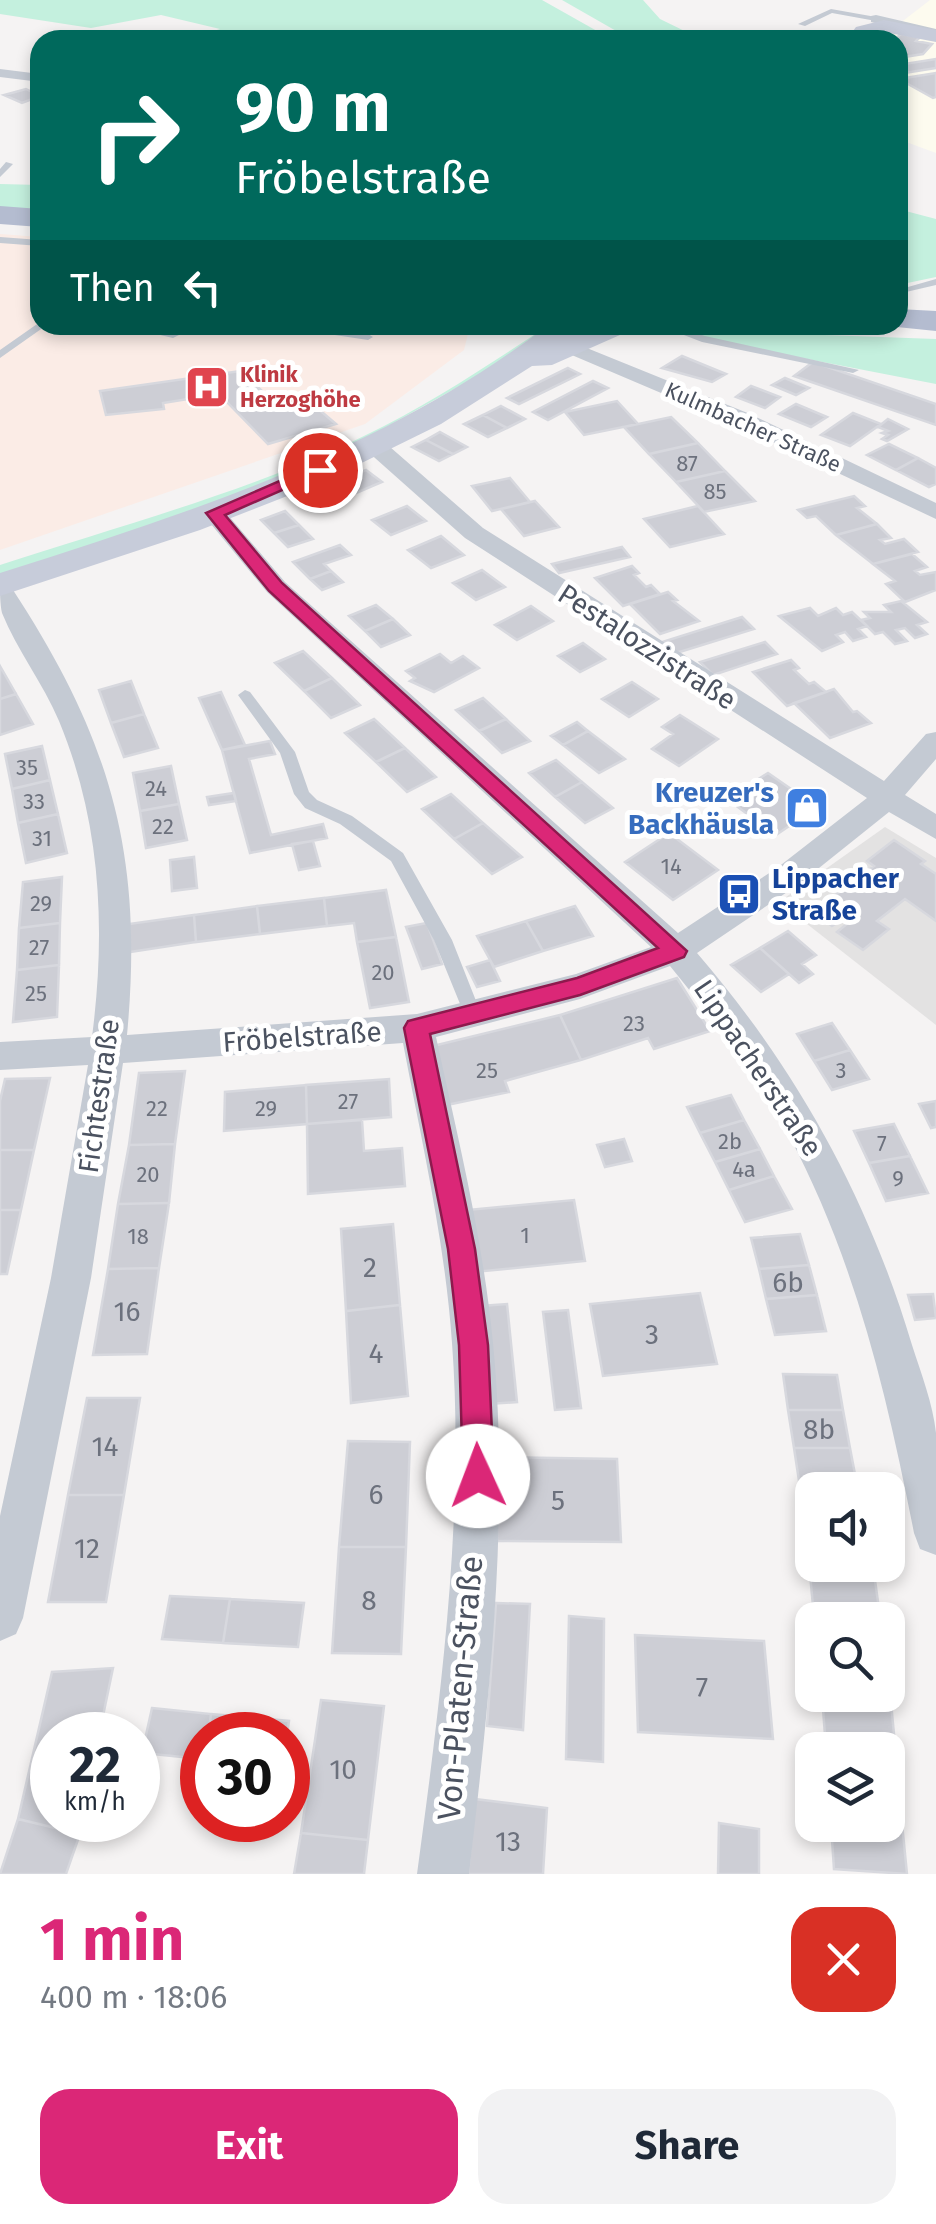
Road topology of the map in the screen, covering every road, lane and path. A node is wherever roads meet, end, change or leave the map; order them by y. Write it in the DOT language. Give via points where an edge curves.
graph roads {
  1 [pos="901,2"];
  2 [pos="802,24"];
  3 [pos="869,29"];
  4 [pos="908,32"];
  5 [pos="936,34"];
  6 [pos="0,73"];
  7 [pos="30,77"];
  8 [pos="10,164"];
  9 [pos="0,174"];
  10 [pos="0,215"];
  11 [pos="30,217"];
  12 [pos="0,240"];
  13 [pos="30,242"];
  14 [pos="936,282"];
  15 [pos="908,300"];
  16 [pos="908,307"];
  17 [pos="936,320"];
  18 [pos="30,332"];
  19 [pos="355,335"];
  20 [pos="516,335"];
  21 [pos="689,335"];
  22 [pos="567,336"];
  23 [pos="368,337"];
  24 [pos="0,355"];
  25 [pos="853,370"];
  26 [pos="374,445"];
  27 [pos="936,512"];
  28 [pos="214,513"];
  29 [pos="0,562"];
  30 [pos="0,588"];
  31 [pos="245,695"];
  32 [pos="936,740"];
  33 [pos="885,799"];
  34 [pos="936,828"];
  35 [pos="676,951"];
  36 [pos="474,1016"];
  37 [pos="416,1028"];
  38 [pos="108,1050"];
  39 [pos="0,1056"];
  40 [pos="936,1533"];
  41 [pos="0,1618"];
  42 [pos="443,1874"];
  1 -- 3 [label="main road"];
  2 -- 3 [label="lane" via="830,11"];
  4 -- 5 [label="main road"];
  6 -- 7 [label="street"];
  8 -- 9 [label="lane"];
  10 -- 11 [label="main road"];
  12 -- 13 [label="lane"];
  14 -- 15 [label="lane"];
  16 -- 17 [label="main road"];
  18 -- 24 [label="lane"];
  19 -- 23 [label="lane"];
  20 -- 29 [label="main road" via="433,394 364,431"];
  21 -- 25 [label="lane"];
  22 -- 26 [label="main road"];
  22 -- 27 [label="street, Kulmbacher Straße"];
  26 -- 28 [label="main road"];
  26 -- 33 [label="street, Pestalozzistraße" via="474,533"];
  28 -- 30 [label="main road"];
  28 -- 35 [label="street, Lippacherstraße" via="276,587"];
  30 -- 38 [label="street, Fichtestraße" via="60,689 102,804 114,934"];
  31 -- 36 [label="lane" via="280,740 302,794 397,857 443,940"];
  32 -- 33 [label="street, Fröbelstraße"];
  33 -- 34 [label="street, Pestalozzistraße"];
  33 -- 35 [label="street, Fröbelstraße" via="788,876"];
  35 -- 36 [label="street, Fröbelstraße"];
  35 -- 40 [label="street, Lippacherstraße" via="800,1121 834,1187 866,1262 909,1404"];
  36 -- 37 [label="street, Fröbelstraße"];
  37 -- 38 [label="street, Fröbelstraße"];
  37 -- 42 [label="street, Von-Platen-Straße" via="462,1249 474,1345 478,1476"];
  38 -- 39 [label="street, Fröbelstraße"];
  38 -- 41 [label="street, Fichtestraße" via="65,1324"];
}
